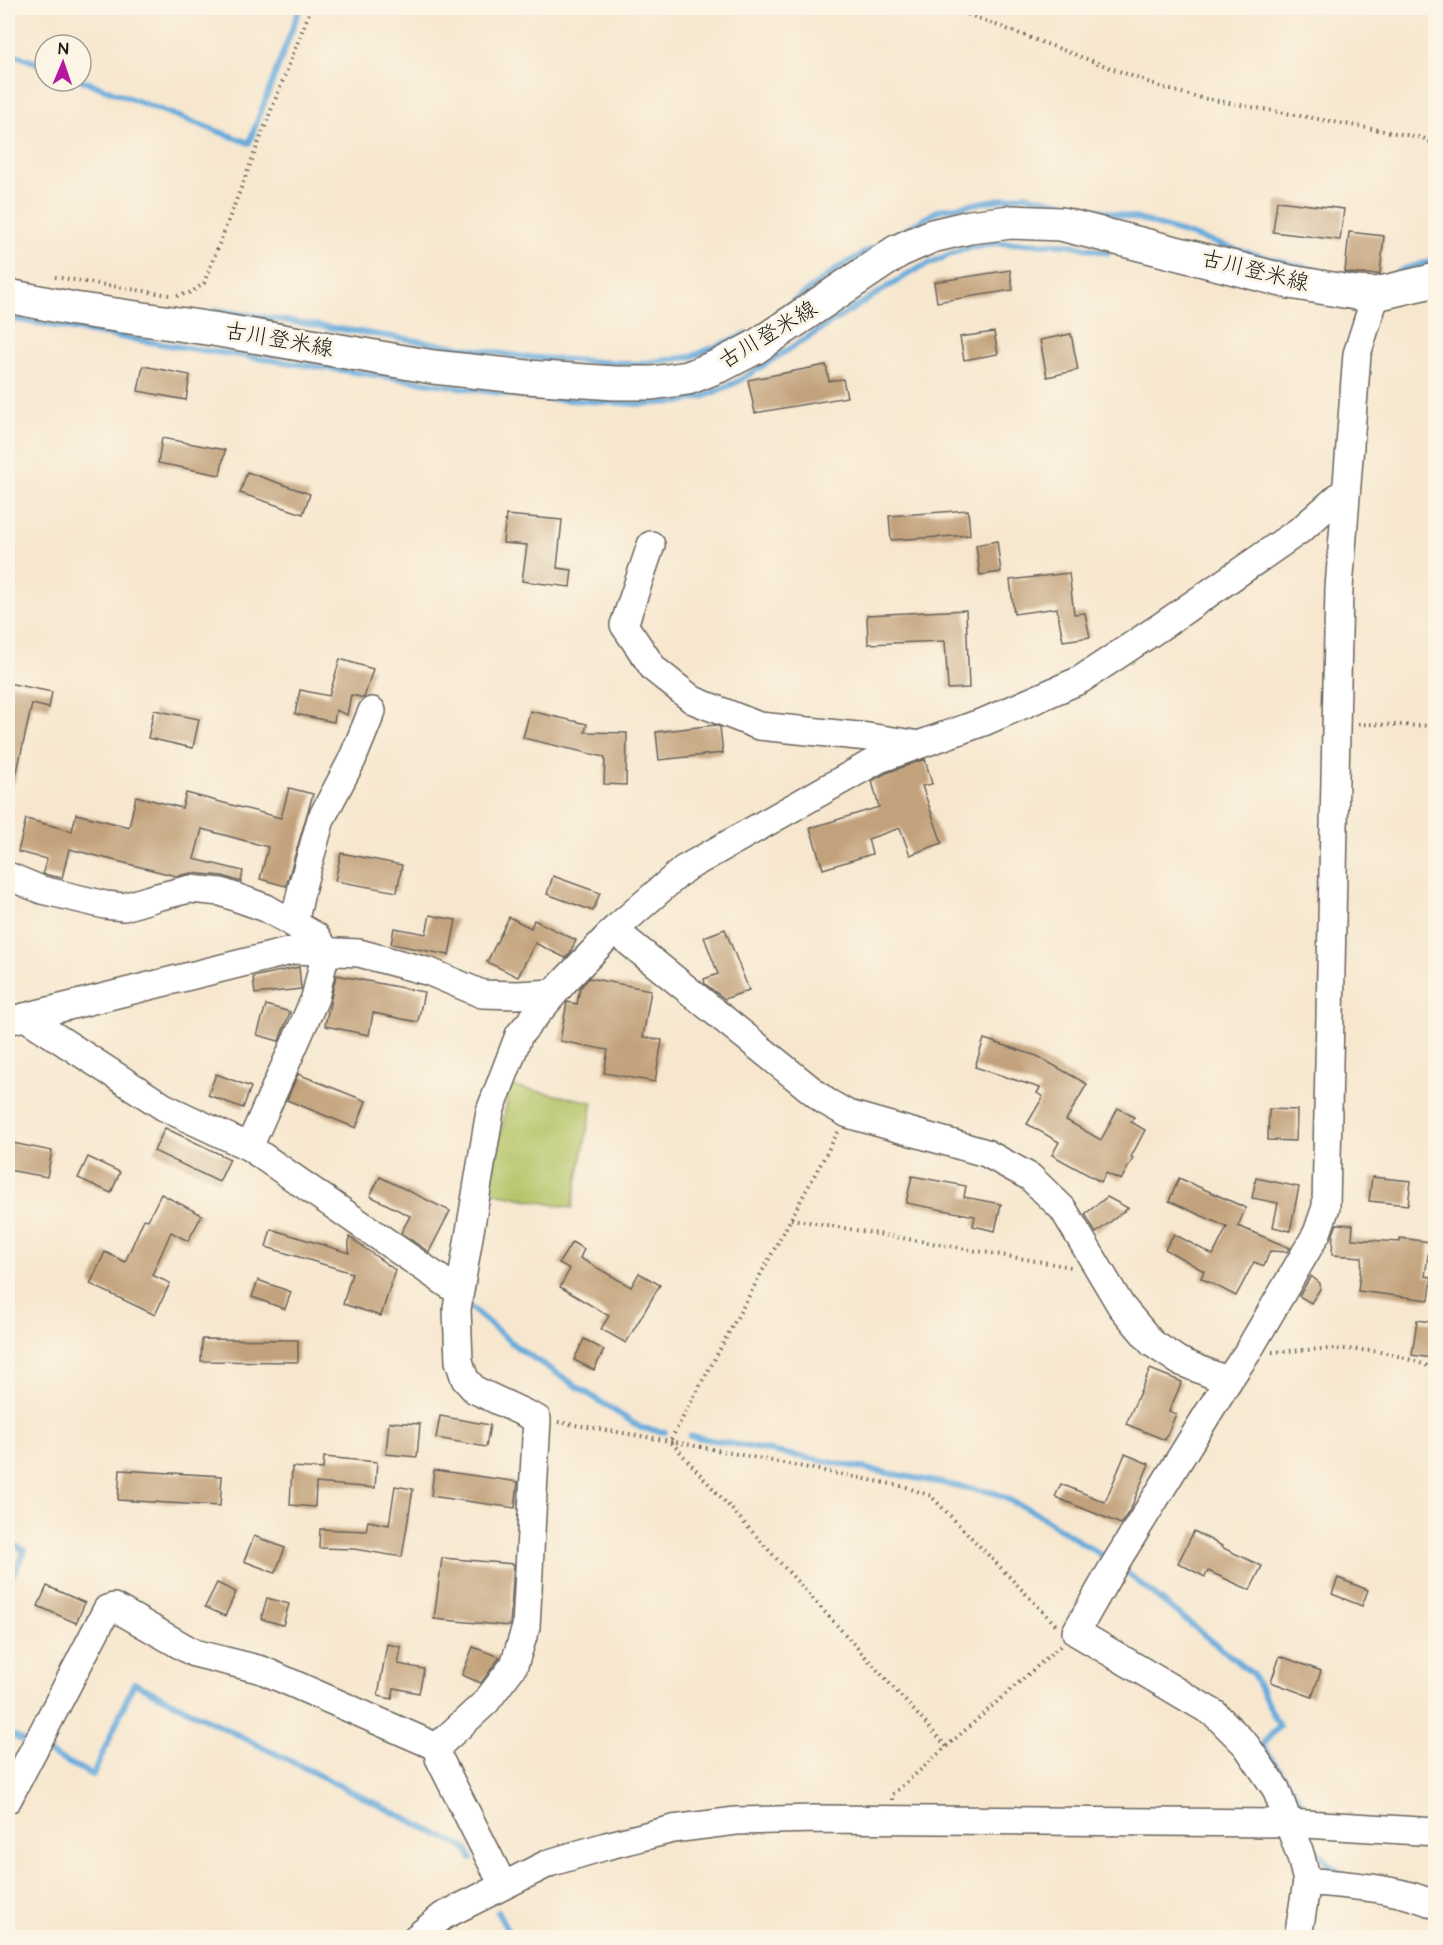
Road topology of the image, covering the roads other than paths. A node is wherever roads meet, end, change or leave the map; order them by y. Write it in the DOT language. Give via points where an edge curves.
graph roads {
  1 [pos="1436,280"];
  2 [pos="1376,294"];
  3 [pos="8,296"];
  4 [pos="1346,490"];
  5 [pos="651,545"];
  6 [pos="372,711"];
  7 [pos="918,745"];
  8 [pos="8,876"];
  9 [pos="294,924"];
  10 [pos="614,930"];
  11 [pos="326,951"];
  12 [pos="554,993"];
  13 [pos="16,1019"];
  14 [pos="249,1147"];
  15 [pos="458,1300"];
  16 [pos="1228,1381"];
  17 [pos="437,1747"];
  18 [pos="8,1798"];
  19 [pos="1288,1823"];
  20 [pos="1436,1832"];
  21 [pos="1307,1881"];
  22 [pos="504,1885"];
  23 [pos="1436,1905"];
  24 [pos="416,1938"];
  25 [pos="1298,1938"];
  1 -- 2 [label="main road, 古川登米線"];
  2 -- 3 [label="main road, 古川登米線" via="1290,282 1061,224 1011,222 932,236 898,251 754,348 688,378 652,383 527,377 433,367"];
  2 -- 4 [label="street" via="1357,354"];
  4 -- 7 [label="street" via="1302,528 1080,680 986,721"];
  4 -- 16 [label="street" via="1339,588 1326,1207 1317,1233"];
  5 -- 7 [label="street" via="624,625 654,669 693,700 759,726"];
  6 -- 9 [label="street" via="321,819"];
  7 -- 10 [label="street" via="879,759 684,869"];
  8 -- 9 [label="street" via="42,890 124,907 190,890 221,892 266,908"];
  9 -- 11 [label="street" via="316,936"];
  10 -- 12 [label="street"];
  10 -- 16 [label="street" via="825,1101 848,1114 986,1153 1030,1177 1063,1209 1121,1306 1152,1343 1179,1361"];
  11 -- 12 [label="street" via="359,953 420,970 482,994"];
  11 -- 13 [label="street" via="295,950"];
  11 -- 14 [label="street" via="315,998"];
  12 -- 15 [label="street" via="519,1035 490,1111"];
  13 -- 14 [label="street" via="164,1107"];
  14 -- 15 [label="street"];
  15 -- 17 [label="street" via="459,1361 465,1380 475,1390 537,1419 526,1627 514,1665 486,1702"];
  16 -- 19 [label="street" via="1076,1632 1215,1714 1246,1745 1276,1789"];
  17 -- 18 [label="street" via="262,1671 194,1653 114,1607 107,1609"];
  17 -- 22 [label="street" via="439,1758"];
  19 -- 20 [label="street"];
  19 -- 21 [label="street"];
  19 -- 22 [label="street" via="736,1821 673,1829 606,1846 549,1863"];
  21 -- 23 [label="street" via="1408,1895"];
  21 -- 25 [label="street"];
  22 -- 24 [label="street" via="443,1916"];
}
